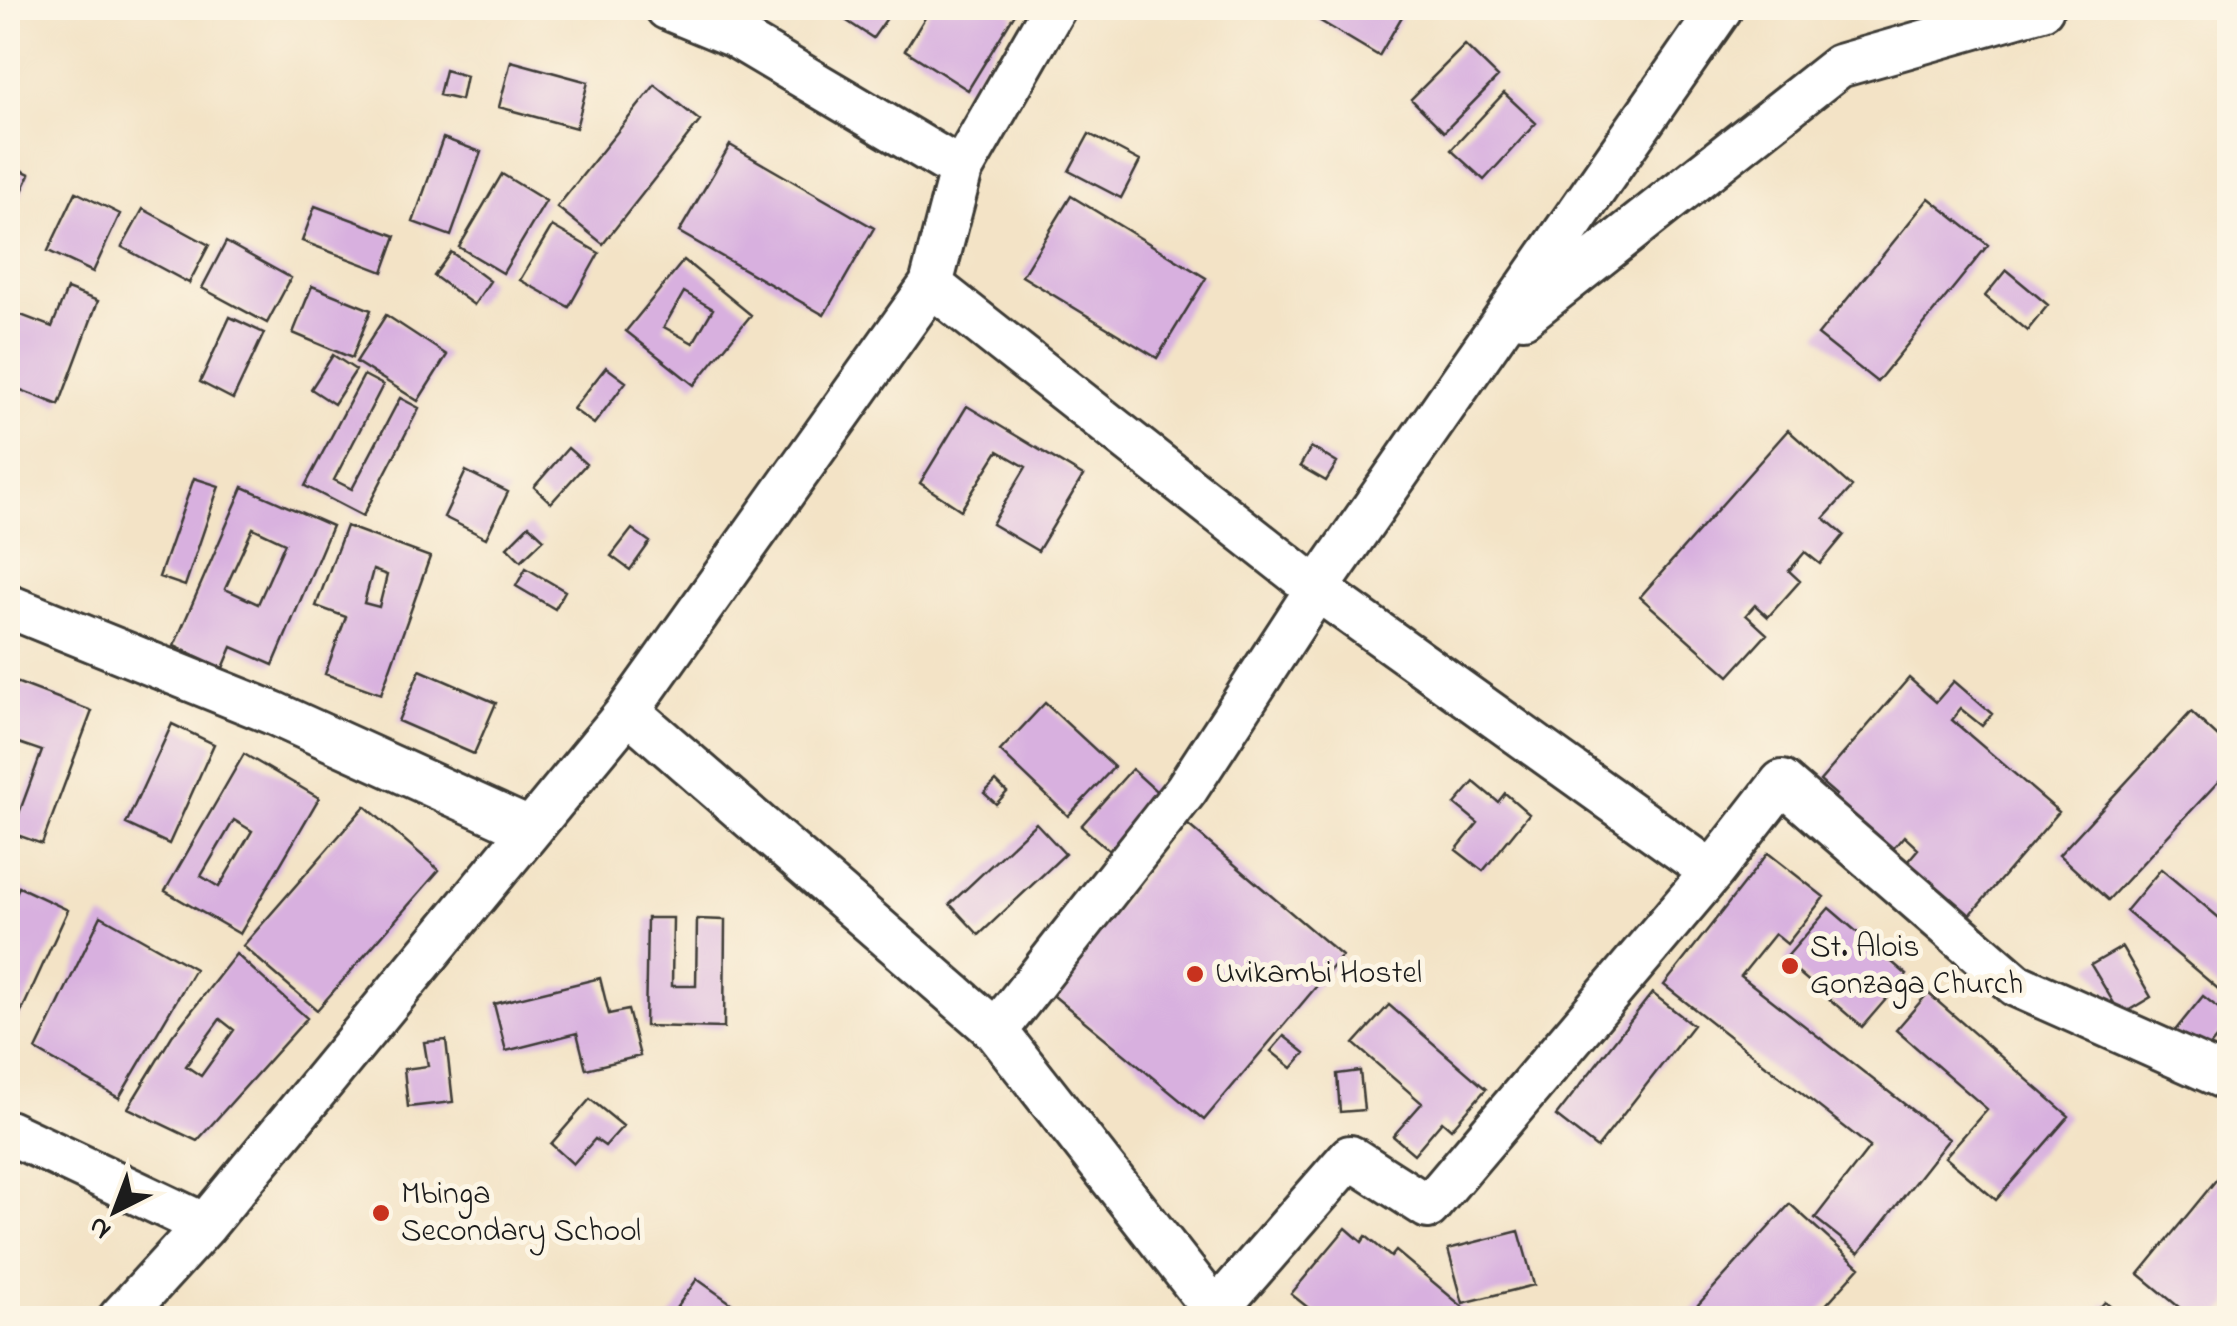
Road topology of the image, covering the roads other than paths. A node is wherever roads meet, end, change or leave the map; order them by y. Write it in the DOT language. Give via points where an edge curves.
graph roads {
  1 [pos="667,8"];
  2 [pos="1054,8"];
  3 [pos="1721,8"];
  4 [pos="2042,8"];
  5 [pos="961,170"];
  6 [pos="931,286"];
  7 [pos="1483,348"];
  8 [pos="1318,589"];
  9 [pos="8,606"];
  10 [pos="628,712"];
  11 [pos="529,829"];
  12 [pos="1712,872"];
  13 [pos="996,1032"];
  14 [pos="2230,1080"];
  15 [pos="8,1132"];
  16 [pos="205,1225"];
  17 [pos="1217,1316"];
  18 [pos="120,1318"];
  1 -- 5 [label="street" via="736,36"];
  2 -- 5 [label="street"];
  3 -- 7 [label="street"];
  4 -- 7 [label="street" via="1839,66"];
  5 -- 6 [label="street"];
  6 -- 8 [label="street"];
  6 -- 10 [label="street"];
  7 -- 8 [label="street"];
  8 -- 12 [label="street"];
  8 -- 13 [label="street" via="1186,790"];
  9 -- 11 [label="street" via="273,713"];
  10 -- 11 [label="street"];
  10 -- 13 [label="street"];
  11 -- 16 [label="street"];
  12 -- 14 [label="street" via="1782,782 2016,985"];
  12 -- 17 [label="street" via="1428,1207 1350,1157"];
  13 -- 17 [label="street"];
  15 -- 16 [label="street"];
  16 -- 18 [label="street"];
}
